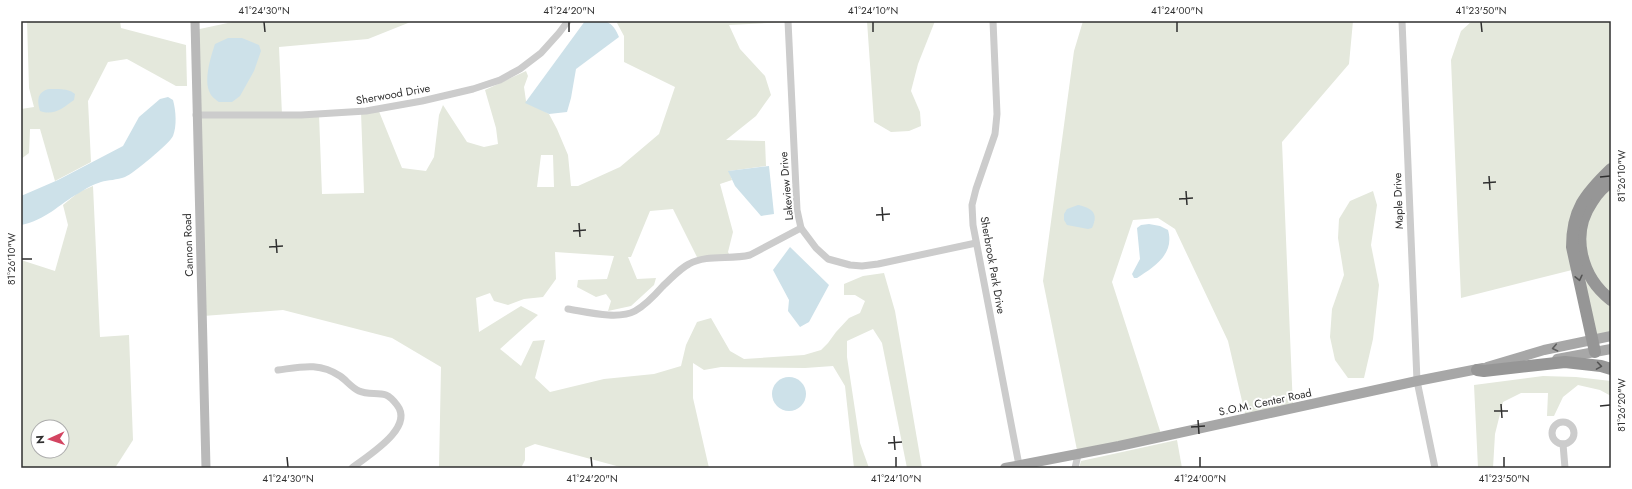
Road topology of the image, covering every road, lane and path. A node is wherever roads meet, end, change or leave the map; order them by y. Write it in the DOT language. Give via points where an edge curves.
graph roads {
  1 [pos="195,21"];
  2 [pos="568,21"];
  3 [pos="788,21"];
  4 [pos="993,21"];
  5 [pos="1402,21"];
  6 [pos="196,115"];
  7 [pos="1611,169"];
  8 [pos="1611,182"];
  9 [pos="800,228"];
  10 [pos="976,243"];
  11 [pos="1611,300"];
  12 [pos="568,309"];
  13 [pos="1611,336"];
  14 [pos="1593,340"];
  15 [pos="1611,349"];
  16 [pos="1595,352"];
  17 [pos="1480,369"];
  18 [pos="1611,369"];
  19 [pos="278,370"];
  20 [pos="1417,381"];
  21 [pos="1563,444"];
  22 [pos="1078,455"];
  23 [pos="1019,465"];
  24 [pos="206,468"];
  25 [pos="352,468"];
  26 [pos="1006,468"];
  27 [pos="1075,468"];
  28 [pos="1435,468"];
  29 [pos="1565,468"];
  1 -- 6 [label="main road, Cannon Road"];
  2 -- 6 [label="street, Sherwood Drive" via="541,53 520,69 500,80 473,89 366,111 301,115"];
  3 -- 9 [label="street, Lakeview Drive" via="796,199"];
  4 -- 10 [label="street, Sherbrook Park Drive" via="997,114 995,134 972,205"];
  5 -- 20 [label="street, Maple Drive"];
  6 -- 24 [label="main road, Cannon Road"];
  7 -- 14 [label="highway, one-way" via="1583,201 1572,230 1572,247"];
  8 -- 11 [label="highway" via="1588,207 1583,219 1580,241 1588,273"];
  9 -- 10 [label="street, Lakeview Drive" via="828,259 862,266"];
  9 -- 12 [label="street" via="750,255 707,259 688,264 636,311 618,315"];
  10 -- 23 [label="street, Sherbrook Park Drive"];
  13 -- 14 [label="main road, S.O.M. Center Road"];
  14 -- 16 [label="highway"];
  14 -- 17 [label="main road, S.O.M. Center Road, one-way" via="1544,350"];
  15 -- 16 [label="main road, S.O.M. Center Road"];
  16 -- 17 [label="main road, S.O.M. Center Road"];
  17 -- 18 [label="highway, one-way" via="1484,371 1565,362"];
  17 -- 20 [label="main road, S.O.M. Center Road"];
  19 -- 25 [label="street" via="315,366 327,368 365,394 386,395 394,401 400,409 400,427 393,436"];
  20 -- 22 [label="main road, S.O.M. Center Road"];
  20 -- 28 [label="street, Maple Drive"];
  21 -- 29 [label="street"];
  22 -- 23 [label="main road, S.O.M. Center Road"];
  22 -- 27 [label="street"];
  23 -- 26 [label="main road, S.O.M. Center Road"];
}
